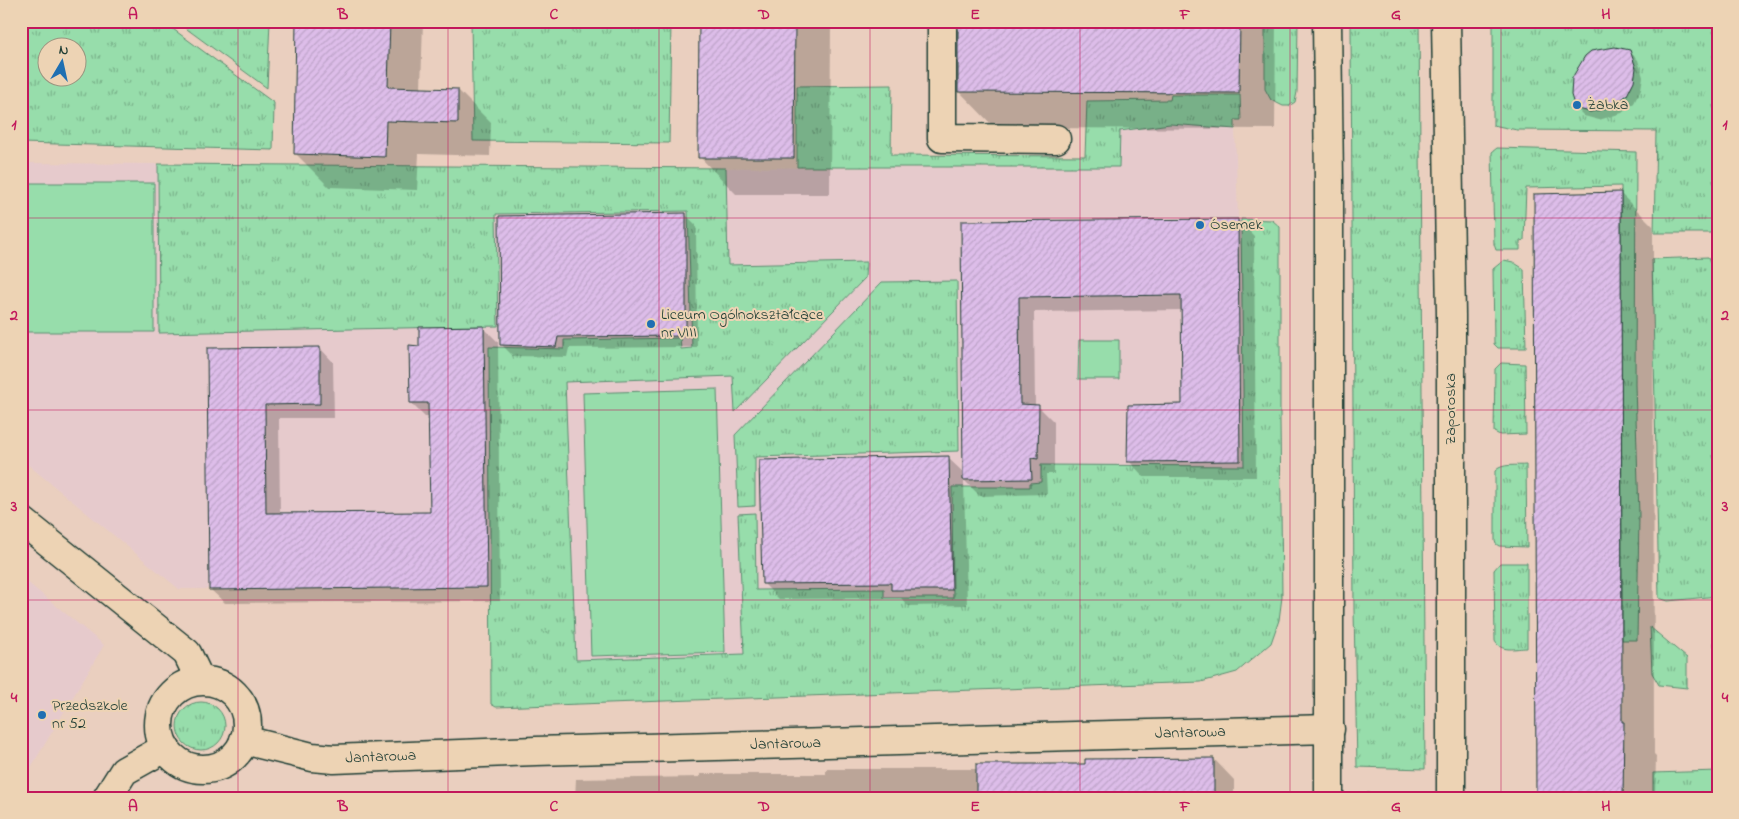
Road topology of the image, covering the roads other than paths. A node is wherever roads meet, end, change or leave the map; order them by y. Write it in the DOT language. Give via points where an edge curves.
graph roads {
  1 [pos="942,21"];
  2 [pos="1327,21"];
  3 [pos="1446,21"];
  4 [pos="1056,139"];
  5 [pos="21,520"];
  6 [pos="200,680"];
  7 [pos="1330,729"];
  8 [pos="244,740"];
  9 [pos="165,748"];
  10 [pos="107,798"];
  11 [pos="1329,798"];
  12 [pos="1451,798"];
  1 -- 4 [label="street" via="942,138"];
  2 -- 7 [label="street"];
  3 -- 12 [label="street, Zaporoska" via="1451,316"];
  5 -- 6 [label="street" via="186,653"];
  6 -- 8 [label="street" via="216,682 231,690 242,703 247,719"];
  6 -- 9 [label="street" via="184,684 170,694 161,708 158,724"];
  7 -- 8 [label="street, Jantarowa" via="334,759 312,757"];
  7 -- 11 [label="street"];
  8 -- 9 [label="street" via="234,756 210,769 196,769 181,763"];
  9 -- 10 [label="street" via="124,771"];
}
